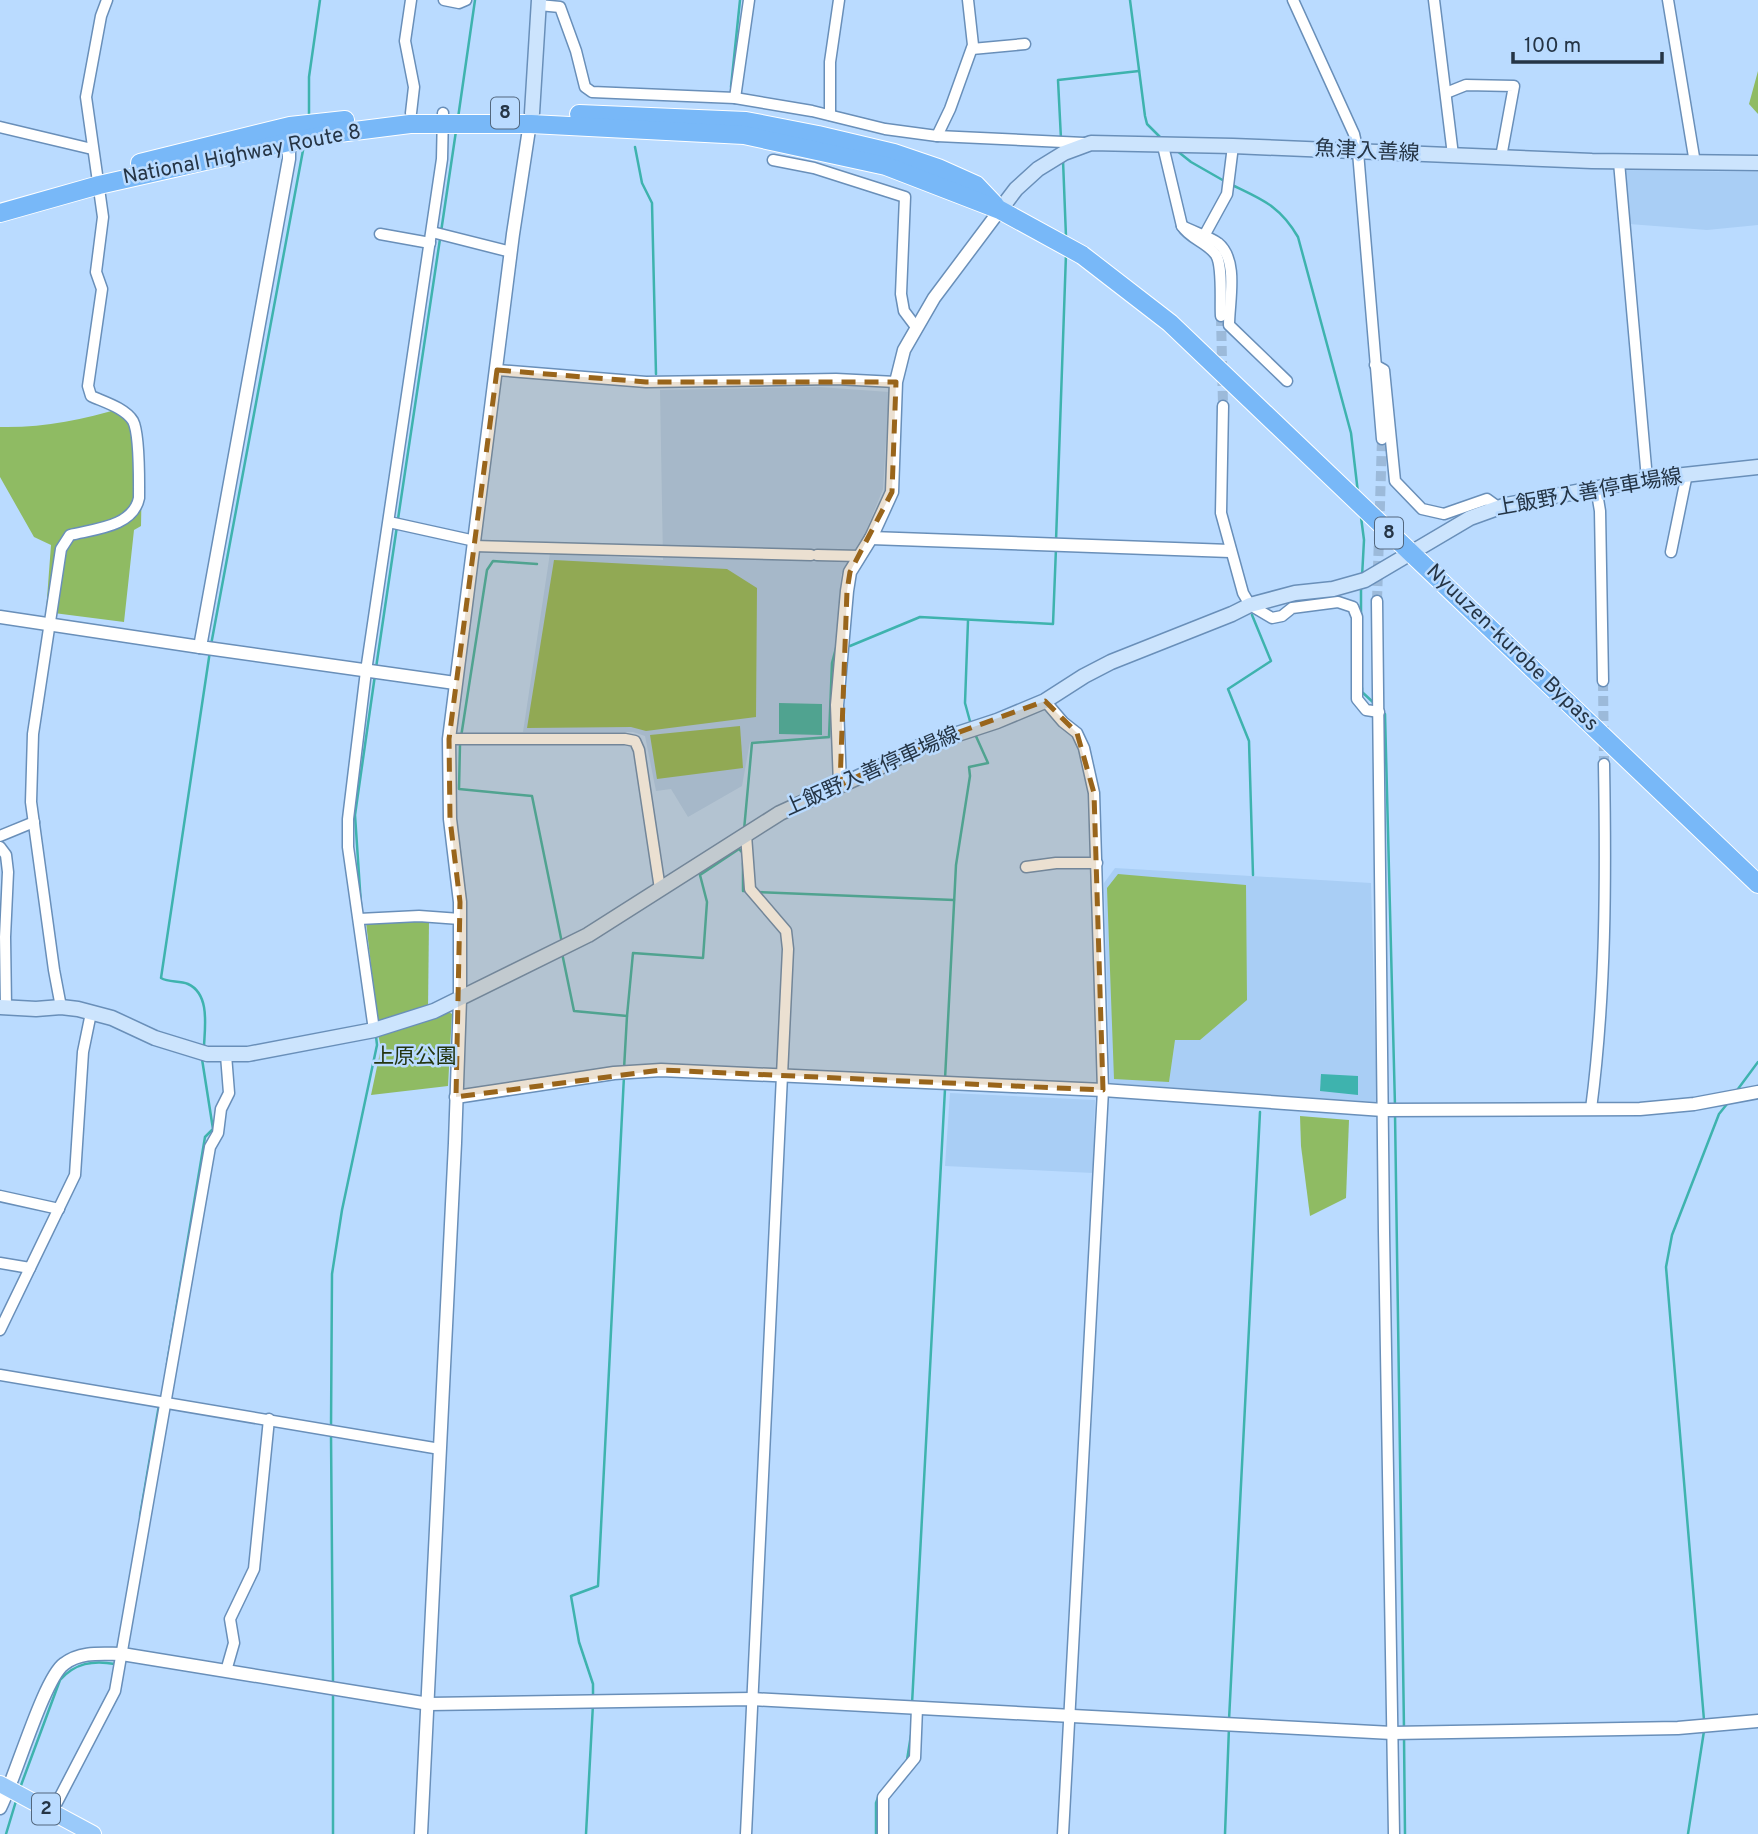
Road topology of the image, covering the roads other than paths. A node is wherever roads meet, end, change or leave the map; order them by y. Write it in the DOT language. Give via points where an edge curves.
graph roads {
  1 [pos="107,0"];
  2 [pos="411,0"];
  3 [pos="444,0"];
  4 [pos="466,0"];
  5 [pos="749,0"];
  6 [pos="839,0"];
  7 [pos="968,0"];
  8 [pos="1293,0"];
  9 [pos="1434,0"];
  10 [pos="1668,0"];
  11 [pos="539,2"];
  12 [pos="1025,44"];
  13 [pos="972,49"];
  14 [pos="1446,93"];
  15 [pos="735,98"];
  16 [pos="411,113"];
  17 [pos="830,115"];
  18 [pos="531,118"];
  19 [pos="443,119"];
  20 [pos="0,127"];
  21 [pos="289,134"];
  22 [pos="937,136"];
  23 [pos="1091,144"];
  24 [pos="1163,146"];
  25 [pos="1233,146"];
  26 [pos="92,149"];
  27 [pos="1358,152"];
  28 [pos="1453,155"];
  29 [pos="1501,158"];
  30 [pos="773,160"];
  31 [pos="1619,162"];
  32 [pos="1695,163"];
  33 [pos="1758,163"];
  34 [pos="98,180"];
  35 [pos="0,201"];
  36 [pos="1000,210"];
  37 [pos="0,213"];
  38 [pos="1182,226"];
  39 [pos="380,234"];
  40 [pos="1204,236"];
  41 [pos="431,237"];
  42 [pos="511,252"];
  43 [pos="1221,316"];
  44 [pos="916,327"];
  45 [pos="1375,365"];
  46 [pos="497,370"];
  47 [pos="1287,381"];
  48 [pos="897,383"];
  49 [pos="1223,406"];
  50 [pos="1382,439"];
  51 [pos="1758,467"];
  52 [pos="1686,474"];
  53 [pos="1647,479"];
  54 [pos="1596,487"];
  55 [pos="1497,508"];
  56 [pos="388,522"];
  57 [pos="870,538"];
  58 [pos="475,544"];
  59 [pos="1230,551"];
  60 [pos="1410,552"];
  61 [pos="1671,552"];
  62 [pos="860,556"];
  63 [pos="1377,601"];
  64 [pos="1250,604"];
  65 [pos="0,617"];
  66 [pos="49,625"];
  67 [pos="200,647"];
  68 [pos="366,671"];
  69 [pos="1603,681"];
  70 [pos="455,683"];
  71 [pos="1045,701"];
  72 [pos="1379,712"];
  73 [pos="449,739"];
  74 [pos="1604,764"];
  75 [pos="840,785"];
  76 [pos="34,822"];
  77 [pos="746,835"];
  78 [pos="0,836"];
  79 [pos="0,847"];
  80 [pos="1097,863"];
  81 [pos="1026,867"];
  82 [pos="1758,884"];
  83 [pos="660,889"];
  84 [pos="359,919"];
  85 [pos="460,919"];
  86 [pos="460,999"];
  87 [pos="3,1007"];
  88 [pos="61,1007"];
  89 [pos="91,1013"];
  90 [pos="374,1030"];
  91 [pos="226,1055"];
  92 [pos="781,1076"];
  93 [pos="1103,1090"];
  94 [pos="1758,1092"];
  95 [pos="456,1097"];
  96 [pos="1591,1109"];
  97 [pos="1383,1110"];
  98 [pos="0,1196"];
  99 [pos="59,1209"];
  100 [pos="0,1263"];
  101 [pos="30,1268"];
  102 [pos="0,1330"];
  103 [pos="0,1375"];
  104 [pos="164,1402"];
  105 [pos="268,1419"];
  106 [pos="440,1448"];
  107 [pos="122,1654"];
  108 [pos="226,1671"];
  109 [pos="752,1699"];
  110 [pos="429,1704"];
  111 [pos="917,1708"];
  112 [pos="1070,1717"];
  113 [pos="1758,1721"];
  114 [pos="1392,1733"];
  115 [pos="5,1787"];
  116 [pos="0,1808"];
  117 [pos="52,1812"];
  118 [pos="93,1834"];
  119 [pos="421,1834"];
  120 [pos="746,1834"];
  121 [pos="883,1834"];
  122 [pos="1063,1834"];
  123 [pos="1394,1834"];
  1 -- 26 [label="street" via="86,97"];
  2 -- 16 [label="street" via="404,41 414,88"];
  3 -- 4 [label="street"];
  5 -- 15 [label="street"];
  6 -- 17 [label="street" via="830,62"];
  7 -- 13 [label="street"];
  8 -- 27 [label="street"];
  9 -- 14 [label="street"];
  10 -- 32 [label="street"];
  11 -- 15 [label="street" via="560,7 585,87 592,92"];
  11 -- 18 [label="main road"];
  12 -- 13 [label="street"];
  13 -- 22 [label="street"];
  14 -- 28 [label="street"];
  14 -- 29 [label="street" via="1466,85 1514,86"];
  15 -- 17 [label="street"];
  16 -- 19 [label="highway, National Highway Route 8 / 8"];
  16 -- 21 [label="highway, National Highway Route 8 / 8"];
  17 -- 22 [label="street"];
  18 -- 19 [label="highway, National Highway Route 8 / 8"];
  18 -- 36 [label="highway, National Highway Route 8 / 8" via="746,121 818,135 938,168 976,185"];
  18 -- 42 [label="street"];
  19 -- 21 [label="highway, National Highway Route 8 / 8" via="331,134"];
  19 -- 41 [label="street"];
  20 -- 26 [label="street"];
  21 -- 34 [label="highway, National Highway Route 8 / 8" via="197,148"];
  21 -- 67 [label="street" via="289,159"];
  22 -- 23 [label="street"];
  23 -- 24 [label="main road, 魚津入善線"];
  23 -- 36 [label="main road, 魚津入善線" via="1038,169"];
  24 -- 25 [label="main road, 魚津入善線"];
  24 -- 38 [label="street"];
  25 -- 27 [label="main road, 魚津入善線"];
  25 -- 40 [label="street" via="1227,194"];
  26 -- 34 [label="street"];
  27 -- 28 [label="main road, 魚津入善線"];
  27 -- 45 [label="street"];
  28 -- 29 [label="main road, 魚津入善線"];
  29 -- 31 [label="main road, 魚津入善線"];
  30 -- 44 [label="street" via="905,197 901,294 904,310"];
  31 -- 32 [label="main road, 魚津入善線"];
  31 -- 53 [label="street"];
  32 -- 33 [label="main road, 魚津入善線"];
  34 -- 35 [label="highway, National Highway Route 8 / 8"];
  34 -- 37 [label="highway, National Highway Route 8 / 8"];
  34 -- 66 [label="street" via="103,217 96,272 102,289 88,393 133,421 139,498 133,513 116,524 65,540"];
  36 -- 44 [label="street"];
  36 -- 60 [label="highway, Nyuuzen-kurobe Bypass / 8" via="1082,255 1170,323"];
  38 -- 40 [label="street"];
  38 -- 43 [label="street" via="1216,254"];
  39 -- 41 [label="street"];
  40 -- 47 [label="street" via="1226,252 1229,325"];
  41 -- 42 [label="street"];
  41 -- 56 [label="street"];
  42 -- 46 [label="street"];
  44 -- 48 [label="street" via="904,350"];
  45 -- 50 [label="street"];
  45 -- 55 [label="street" via="1384,370 1395,481 1422,509 1444,514 1487,499"];
  46 -- 48 [label="street" via="646,382 836,379"];
  46 -- 58 [label="street"];
  48 -- 57 [label="street" via="892,492"];
  49 -- 59 [label="street" via="1222,513"];
  51 -- 52 [label="main road, 上飯野入善停車場線"];
  52 -- 53 [label="main road, 上飯野入善停車場線"];
  52 -- 61 [label="street"];
  53 -- 54 [label="main road, 上飯野入善停車場線"];
  54 -- 55 [label="main road, 上飯野入善停車場線"];
  54 -- 69 [label="street"];
  55 -- 60 [label="main road, 上飯野入善停車場線"];
  56 -- 58 [label="street"];
  56 -- 68 [label="street"];
  57 -- 59 [label="street"];
  57 -- 62 [label="street"];
  58 -- 62 [label="street"];
  58 -- 70 [label="street"];
  59 -- 64 [label="street"];
  60 -- 64 [label="main road, 上飯野入善停車場線" via="1365,580"];
  60 -- 82 [label="highway, Nyuuzen-kurobe Bypass / 8"];
  62 -- 75 [label="street" via="850,572 847,591 837,705"];
  63 -- 72 [label="street"];
  64 -- 71 [label="main road, 上飯野入善停車場線" via="1111,662"];
  64 -- 72 [label="street" via="1272,618 1292,608 1338,602 1353,607 1357,617 1357,699 1366,710"];
  65 -- 66 [label="street"];
  66 -- 67 [label="street"];
  66 -- 76 [label="street" via="33,734"];
  67 -- 68 [label="street"];
  68 -- 70 [label="street"];
  68 -- 84 [label="street" via="348,819"];
  70 -- 73 [label="street"];
  71 -- 75 [label="main road, 上飯野入善停車場線" via="921,746"];
  71 -- 80 [label="street" via="1077,733 1084,748 1094,793"];
  72 -- 97 [label="street"];
  73 -- 83 [label="street" via="635,741"];
  73 -- 85 [label="street" via="450,819"];
  74 -- 96 [label="street" via="1603,971"];
  75 -- 77 [label="main road, 上飯野入善停車場線"];
  76 -- 78 [label="street"];
  76 -- 88 [label="street"];
  77 -- 83 [label="main road, 上飯野入善停車場線"];
  77 -- 92 [label="street" via="750,889 786,931 789,949"];
  79 -- 87 [label="street" via="8,872"];
  80 -- 81 [label="street"];
  80 -- 93 [label="street"];
  83 -- 86 [label="main road, 上飯野入善停車場線" via="588,935"];
  84 -- 85 [label="street"];
  84 -- 90 [label="street"];
  85 -- 86 [label="street"];
  86 -- 90 [label="main road, 上飯野入善停車場線"];
  86 -- 95 [label="street"];
  87 -- 88 [label="main road, 上飯野入善停車場線"];
  88 -- 89 [label="main road, 上飯野入善停車場線"];
  89 -- 91 [label="main road, 上飯野入善停車場線" via="195,1052"];
  89 -- 99 [label="street" via="83,1052 75,1175"];
  90 -- 91 [label="main road, 上飯野入善停車場線" via="260,1053"];
  91 -- 104 [label="street" via="229,1093 210,1147"];
  92 -- 93 [label="street"];
  92 -- 95 [label="street" via="614,1073"];
  92 -- 109 [label="street"];
  93 -- 97 [label="street"];
  93 -- 112 [label="street"];
  94 -- 96 [label="street" via="1654,1108"];
  95 -- 106 [label="street"];
  96 -- 97 [label="street"];
  97 -- 114 [label="street"];
  98 -- 99 [label="street"];
  99 -- 101 [label="street"];
  100 -- 101 [label="street"];
  101 -- 102 [label="street"];
  103 -- 104 [label="street"];
  104 -- 105 [label="street"];
  104 -- 107 [label="street"];
  105 -- 106 [label="street"];
  105 -- 108 [label="street" via="254,1569 230,1619 234,1643"];
  106 -- 110 [label="street"];
  107 -- 108 [label="street"];
  107 -- 115 [label="street" via="84,1654 63,1664 47,1689"];
  107 -- 117 [label="street" via="115,1691"];
  108 -- 110 [label="street"];
  109 -- 110 [label="street"];
  109 -- 111 [label="street"];
  109 -- 120 [label="street"];
  110 -- 119 [label="street"];
  111 -- 112 [label="street"];
  111 -- 121 [label="street" via="915,1758 883,1797"];
  112 -- 114 [label="street"];
  112 -- 122 [label="street"];
  113 -- 114 [label="street" via="1678,1728"];
  114 -- 123 [label="street"];
  115 -- 116 [label="street"];
  115 -- 117 [label="main road, 2"];
  117 -- 118 [label="main road, 2"];
}
